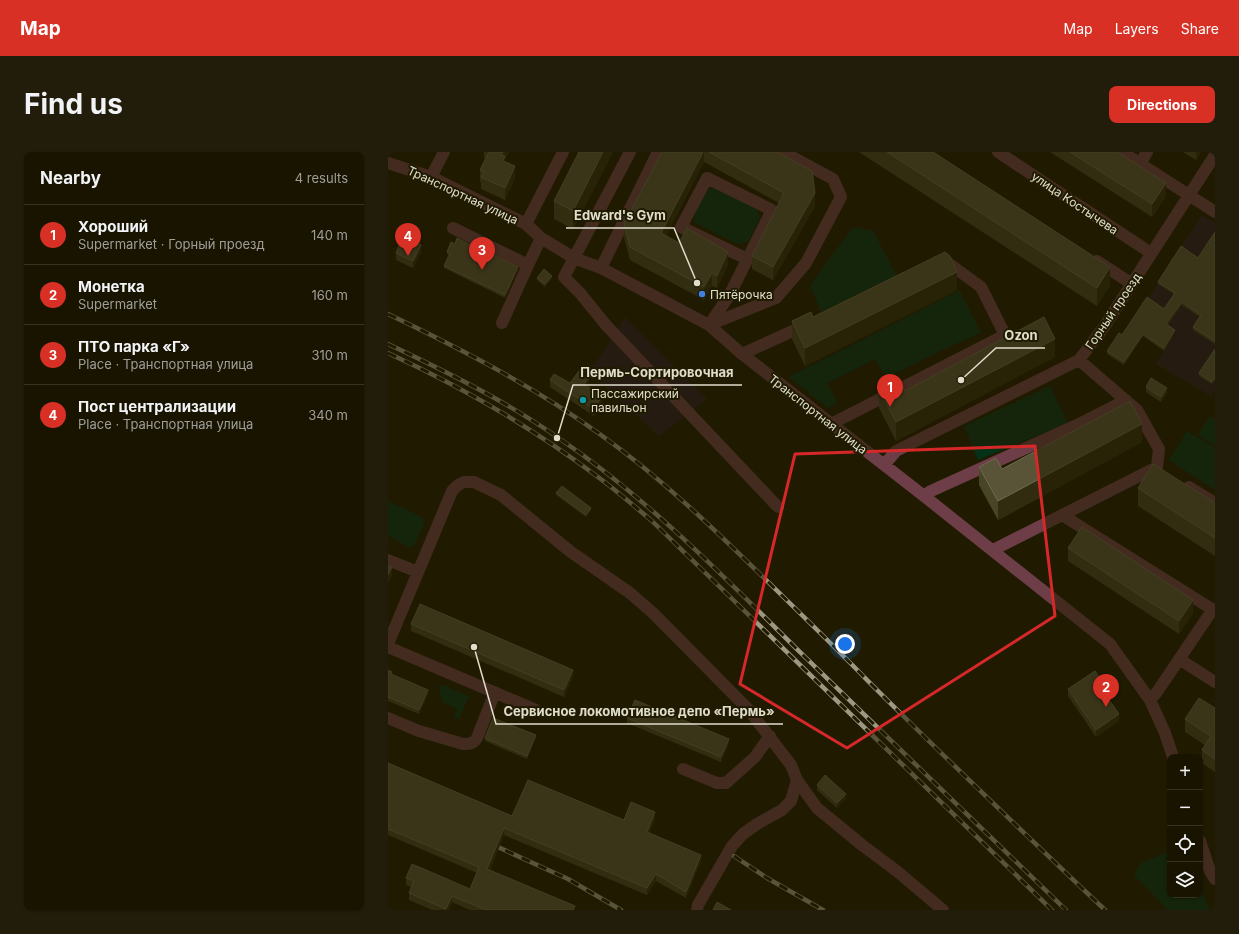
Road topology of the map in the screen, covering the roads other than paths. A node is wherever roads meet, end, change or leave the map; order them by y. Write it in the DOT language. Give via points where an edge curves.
graph roads {
  1 [pos="444,152"];
  2 [pos="563,152"];
  3 [pos="630,152"];
  4 [pos="658,152"];
  5 [pos="783,152"];
  6 [pos="998,152"];
  7 [pos="1122,152"];
  8 [pos="1147,152"];
  9 [pos="1215,155"];
  10 [pos="388,163"];
  11 [pos="1140,164"];
  12 [pos="1210,174"];
  13 [pos="431,178"];
  14 [pos="1189,196"];
  15 [pos="1215,212"];
  16 [pos="526,224"];
  17 [pos="453,228"];
  18 [pos="541,238"];
  19 [pos="1084,253"];
  20 [pos="1151,253"];
  21 [pos="574,258"];
  22 [pos="747,259"];
  23 [pos="528,265"];
  24 [pos="930,267"];
  25 [pos="601,268"];
  26 [pos="1132,284"];
  27 [pos="814,321"];
  28 [pos="502,323"];
  29 [pos="709,325"];
  30 [pos="742,354"];
  31 [pos="1079,360"];
  32 [pos="1126,400"];
  33 [pos="831,424"];
  34 [pos="884,466"];
  35 [pos="1157,467"];
  36 [pos="1168,474"];
  37 [pos="1179,481"];
  38 [pos="924,496"];
  39 [pos="1215,503"];
  40 [pos="778,507"];
  41 [pos="1062,515"];
  42 [pos="993,550"];
  43 [pos="388,560"];
  44 [pos="418,572"];
  45 [pos="1214,610"];
  46 [pos="388,644"];
  47 [pos="388,647"];
  48 [pos="1178,659"];
  49 [pos="1215,682"];
  50 [pos="495,692"];
  51 [pos="1150,700"];
  52 [pos="536,710"];
  53 [pos="388,718"];
  54 [pos="770,736"];
  55 [pos="1172,754"];
  56 [pos="683,769"];
  57 [pos="797,780"];
  58 [pos="1203,849"];
  59 [pos="1215,879"];
  60 [pos="698,910"];
  61 [pos="943,910"];
  1 -- 13 [label="street"];
  2 -- 16 [label="street"];
  3 -- 21 [label="street"];
  4 -- 25 [label="street"];
  5 -- 29 [label="street" via="833,179 841,197 806,262 776,298"];
  6 -- 20 [label="street, улица Костычева"];
  7 -- 11 [label="street"];
  8 -- 11 [label="street"];
  9 -- 12 [label="street, Горный проезд"];
  10 -- 13 [label="street, Транспортная улица"];
  11 -- 14 [label="street"];
  12 -- 14 [label="street, Горный проезд"];
  13 -- 16 [label="street, Транспортная улица"];
  14 -- 15 [label="street"];
  14 -- 20 [label="street, Горный проезд"];
  16 -- 18 [label="street, Транспортная улица"];
  17 -- 23 [label="street"];
  18 -- 21 [label="street, Транспортная улица"];
  18 -- 23 [label="street"];
  19 -- 26 [label="street"];
  20 -- 26 [label="street, Горный проезд"];
  21 -- 25 [label="street, Транспортная улица"];
  21 -- 40 [label="street" via="564,277"];
  22 -- 22 [label="street" via="772,210 707,178 681,226"];
  22 -- 29 [label="street" via="729,296"];
  23 -- 28 [label="street"];
  24 -- 33 [label="street" via="944,260 981,287 1005,335"];
  25 -- 29 [label="street, Транспортная улица"];
  26 -- 31 [label="street, Горный проезд"];
  27 -- 30 [label="street"];
  29 -- 30 [label="street, Транспортная улица"];
  30 -- 33 [label="street, Транспортная улица"];
  31 -- 32 [label="street"];
  31 -- 34 [label="street, Горный проезд" via="896,451"];
  32 -- 35 [label="street" via="1137,410 1159,449"];
  32 -- 38 [label="street"];
  33 -- 34 [label="street, Транспортная улица"];
  34 -- 38 [label="street, Транспортная улица"];
  35 -- 36 [label="street"];
  35 -- 41 [label="street"];
  37 -- 39 [label="street"];
  38 -- 42 [label="street, Транспортная улица"];
  41 -- 42 [label="street"];
  41 -- 45 [label="street"];
  42 -- 51 [label="street, Транспортная улица" via="1110,644"];
  43 -- 44 [label="street"];
  44 -- 46 [label="street"];
  44 -- 54 [label="street" via="452,491 464,482 474,482 483,486 501,495 571,552 630,593 653,613 749,710"];
  45 -- 48 [label="street"];
  47 -- 50 [label="street"];
  48 -- 49 [label="street"];
  48 -- 51 [label="street"];
  50 -- 52 [label="street"];
  50 -- 53 [label="street" via="477,738 470,744 419,731"];
  51 -- 55 [label="street, Транспортная улица"];
  54 -- 56 [label="street" via="755,758 726,783 718,783"];
  54 -- 57 [label="street" via="791,765"];
  57 -- 60 [label="street" via="791,800 782,810 752,827 732,846"];
  57 -- 61 [label="street" via="817,808"];
  58 -- 59 [label="street"];
}
